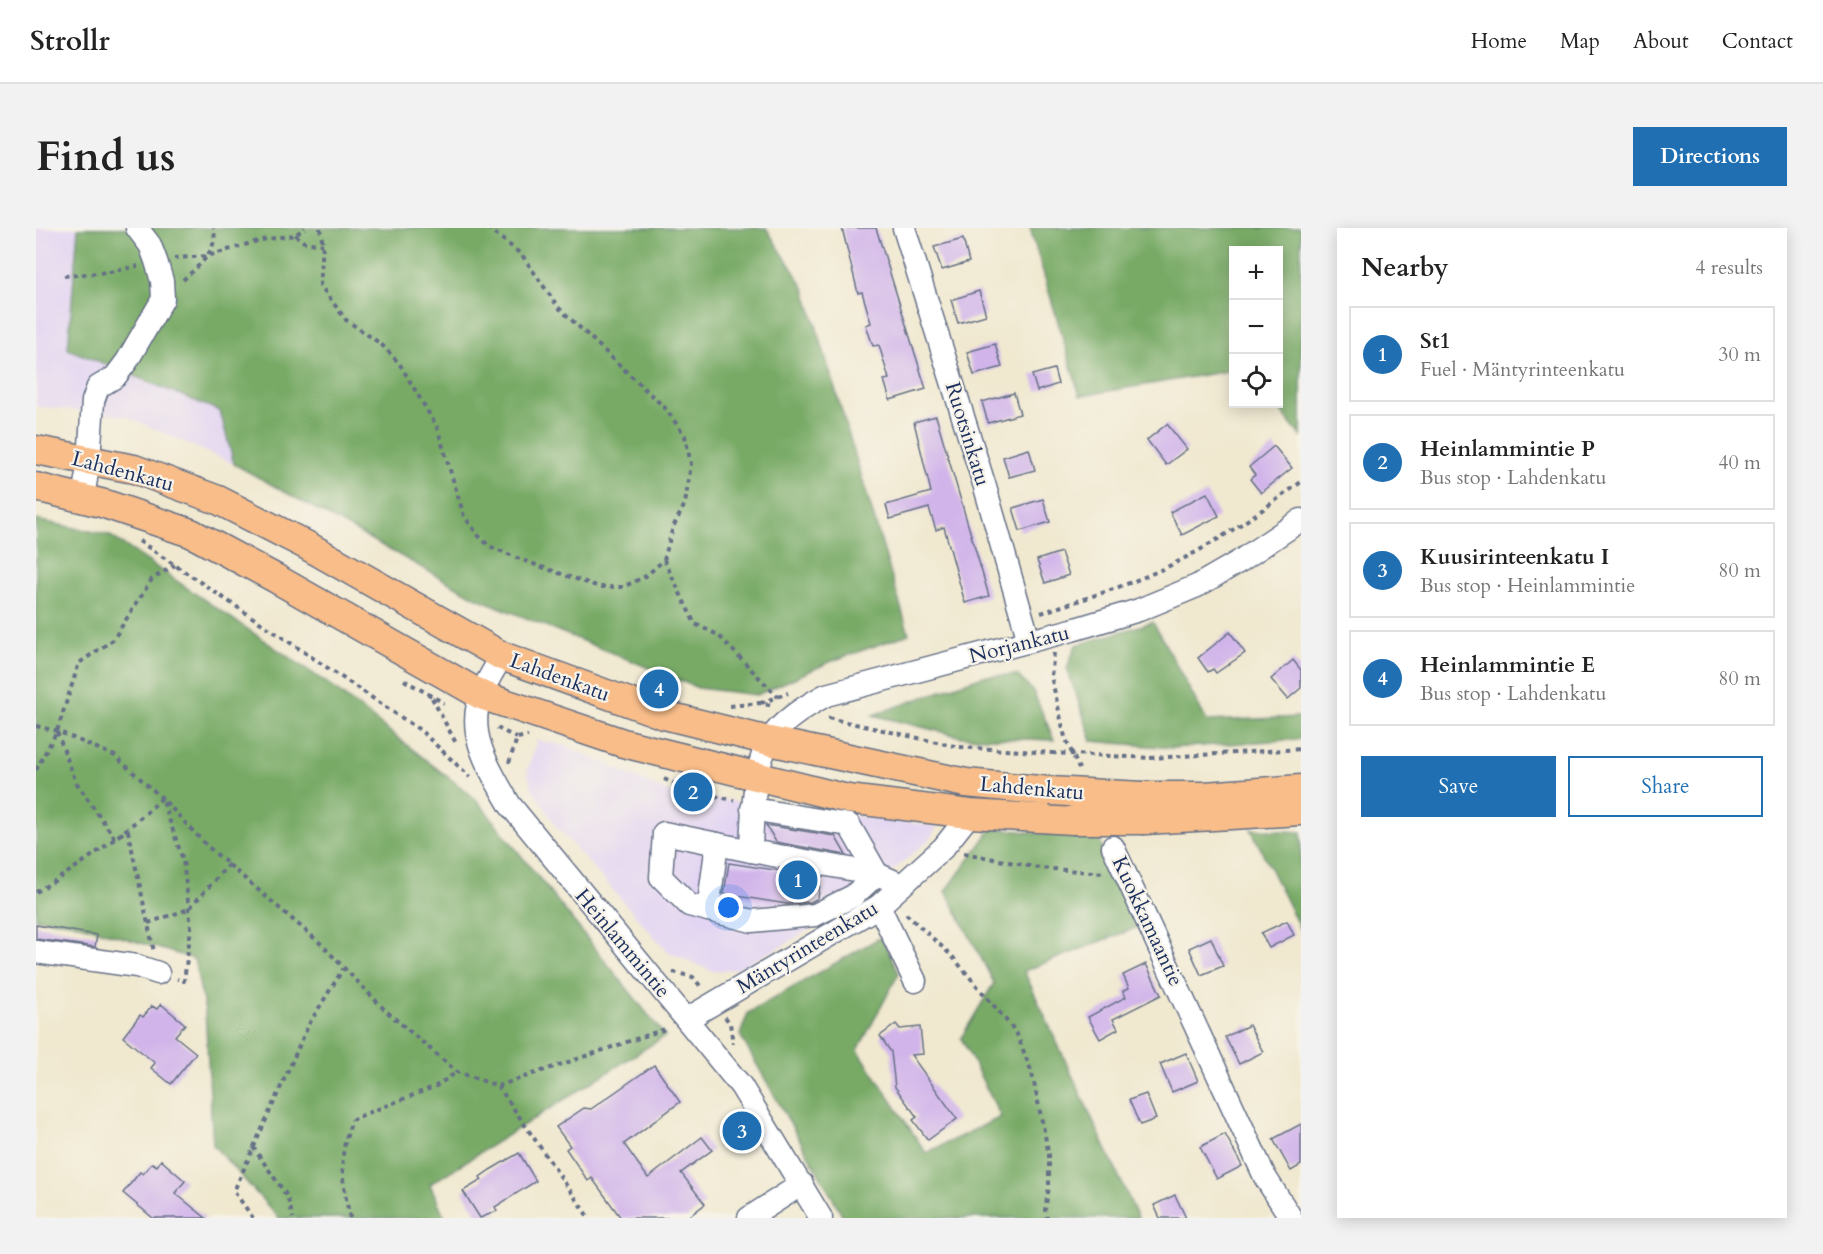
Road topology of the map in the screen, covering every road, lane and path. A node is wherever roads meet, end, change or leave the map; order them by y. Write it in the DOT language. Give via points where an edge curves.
graph roads {
  1 [pos="137,228"];
  2 [pos="214,228"];
  3 [pos="305,228"];
  4 [pos="320,228"];
  5 [pos="488,228"];
  6 [pos="904,228"];
  7 [pos="295,235"];
  8 [pos="323,245"];
  9 [pos="208,256"];
  10 [pos="156,261"];
  11 [pos="64,276"];
  12 [pos="163,298"];
  13 [pos="36,450"];
  14 [pos="89,461"];
  15 [pos="36,487"];
  16 [pos="83,497"];
  17 [pos="1301,520"];
  18 [pos="131,536"];
  19 [pos="664,560"];
  20 [pos="175,565"];
  21 [pos="1042,613"];
  22 [pos="1039,638"];
  23 [pos="502,656"];
  24 [pos="481,695"];
  25 [pos="778,697"];
  26 [pos="727,706"];
  27 [pos="797,712"];
  28 [pos="36,726"];
  29 [pos="57,731"];
  30 [pos="769,741"];
  31 [pos="1301,749"];
  32 [pos="36,770"];
  33 [pos="1079,770"];
  34 [pos="758,776"];
  35 [pos="471,778"];
  36 [pos="1301,789"];
  37 [pos="693,792"];
  38 [pos="162,798"];
  39 [pos="753,806"];
  40 [pos="1144,808"];
  41 [pos="1301,811"];
  42 [pos="970,814"];
  43 [pos="128,831"];
  44 [pos="717,844"];
  45 [pos="1113,847"];
  46 [pos="943,848"];
  47 [pos="751,851"];
  48 [pos="229,864"];
  49 [pos="877,874"];
  50 [pos="1127,875"];
  51 [pos="36,892"];
  52 [pos="889,896"];
  53 [pos="189,909"];
  54 [pos="708,910"];
  55 [pos="148,922"];
  56 [pos="36,952"];
  57 [pos="343,969"];
  58 [pos="158,973"];
  59 [pos="915,981"];
  60 [pos="687,1019"];
  61 [pos="457,1072"];
  62 [pos="498,1086"];
  63 [pos="253,1147"];
  64 [pos="802,1184"];
  65 [pos="253,1218"];
  66 [pos="293,1218"];
  67 [pos="350,1218"];
  68 [pos="589,1218"];
  69 [pos="749,1218"];
  70 [pos="821,1218"];
  71 [pos="1047,1218"];
  72 [pos="1291,1218"];
  1 -- 10 [label="street"];
  2 -- 9 [label="path" via="216,239"];
  3 -- 7 [label="path"];
  4 -- 8 [label="path"];
  5 -- 19 [label="path" via="522,255 558,307 665,408 685,436 691,464 685,504 673,527"];
  6 -- 22 [label="street, Ruotsinkatu" via="985,487"];
  7 -- 8 [label="path" via="304,242"];
  7 -- 9 [label="path" via="261,240"];
  8 -- 19 [label="path" via="320,285 346,321 381,344 399,363 437,427 464,516 489,546 598,587 623,587 646,576"];
  9 -- 10 [label="path"];
  9 -- 12 [label="path"];
  10 -- 11 [label="path" via="110,272"];
  10 -- 12 [label="street"];
  12 -- 14 [label="street" via="127,361 115,377 99,387 93,401"];
  13 -- 14 [label="main road, Lahdenkatu"];
  14 -- 16 [label="street"];
  14 -- 23 [label="main road, Lahdenkatu" via="134,469 218,500"];
  15 -- 16 [label="main road, Lahdenkatu"];
  16 -- 24 [label="main road, Lahdenkatu" via="190,533"];
  17 -- 22 [label="street, Norjankatu" via="1197,586 1140,610"];
  18 -- 20 [label="path"];
  19 -- 25 [label="path" via="695,624 718,635"];
  20 -- 29 [label="path" via="152,579 113,640 78,663"];
  20 -- 35 [label="path" via="420,730"];
  21 -- 22 [label="path"];
  22 -- 27 [label="street, Norjankatu" via="826,695"];
  22 -- 33 [label="path" via="1055,658 1051,676 1065,737"];
  23 -- 24 [label="street, Heinlammintie"];
  23 -- 30 [label="main road, Lahdenkatu" via="664,715"];
  24 -- 34 [label="main road, Lahdenkatu" via="623,743"];
  24 -- 60 [label="street, Heinlammintie" via="476,718 479,742 487,767 510,805"];
  26 -- 27 [label="path" via="760,703"];
  27 -- 30 [label="street, Norjankatu"];
  27 -- 31 [label="path, bridge" via="959,747 1150,758"];
  28 -- 29 [label="path"];
  29 -- 32 [label="path"];
  29 -- 38 [label="path" via="115,756"];
  29 -- 43 [label="path" via="76,782 114,837"];
  30 -- 34 [label="street, Norjankatu"];
  30 -- 40 [label="main road, Lahdenkatu, bridge" via="966,783 1050,791"];
  34 -- 39 [label="street, Norjankatu"];
  34 -- 42 [label="main road, Lahdenkatu" via="848,799"];
  36 -- 40 [label="main road, Lahdenkatu" via="1205,796"];
  37 -- 39 [label="path"];
  38 -- 43 [label="path"];
  38 -- 48 [label="path"];
  38 -- 53 [label="path" via="183,860"];
  39 -- 47 [label="street, Norjankatu"];
  39 -- 49 [label="street" via="849,825"];
  40 -- 41 [label="main road, Lahdenkatu"];
  40 -- 42 [label="main road, Lahdenkatu, bridge" via="1073,820"];
  42 -- 46 [label="street, Mäntyrinteenkatu"];
  43 -- 51 [label="path"];
  43 -- 55 [label="path"];
  44 -- 47 [label="street"];
  44 -- 54 [label="street"];
  44 -- 54 [label="street" via="664,833 661,877 689,905"];
  45 -- 50 [label="street, Kuokkamaantie"];
  46 -- 50 [label="path" via="1039,868"];
  46 -- 52 [label="street, Mäntyrinteenkatu"];
  47 -- 49 [label="street"];
  48 -- 53 [label="path"];
  48 -- 57 [label="path" via="320,943"];
  49 -- 52 [label="street"];
  49 -- 54 [label="street" via="853,896 815,915 752,921"];
  50 -- 72 [label="street, Kuokkamaantie" via="1265,1177"];
  52 -- 59 [label="street"];
  52 -- 60 [label="street, Mäntyrinteenkatu"];
  52 -- 71 [label="path" via="951,955 1016,1032 1032,1073 1049,1155"];
  53 -- 55 [label="path"];
  53 -- 58 [label="path" via="191,928 184,981"];
  55 -- 58 [label="path"];
  56 -- 58 [label="street" via="137,966"];
  57 -- 61 [label="path"];
  57 -- 63 [label="path" via="309,1024"];
  60 -- 62 [label="path"];
  60 -- 64 [label="street, Heinlammintie" via="741,1086"];
  61 -- 62 [label="path"];
  61 -- 67 [label="path" via="420,1093 353,1119 343,1141 343,1186"];
  62 -- 68 [label="path"];
  63 -- 65 [label="path" via="234,1191"];
  63 -- 66 [label="path" via="287,1196"];
  64 -- 69 [label="street"];
  64 -- 70 [label="street, Heinlammintie"];
}
